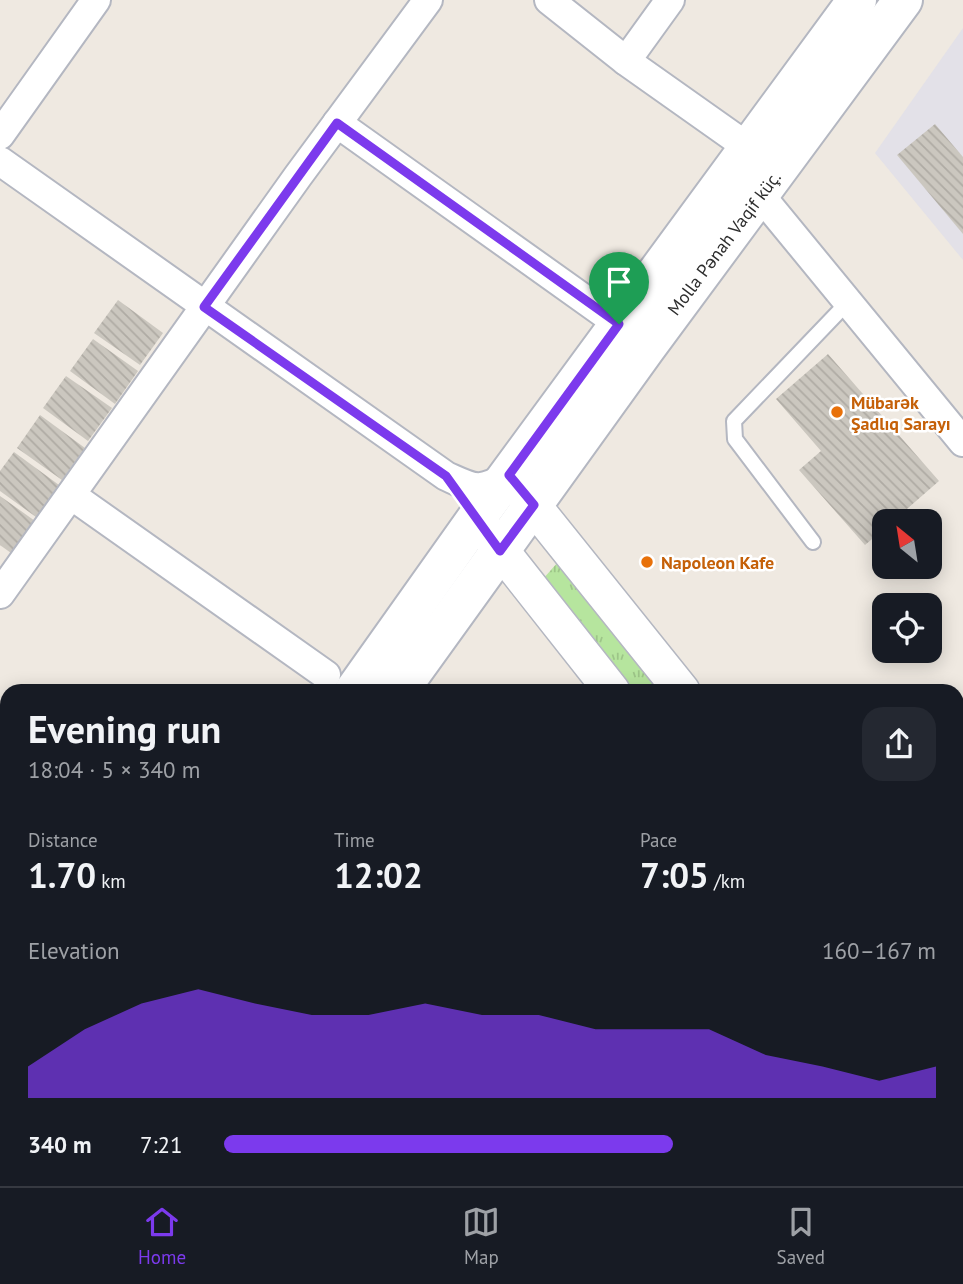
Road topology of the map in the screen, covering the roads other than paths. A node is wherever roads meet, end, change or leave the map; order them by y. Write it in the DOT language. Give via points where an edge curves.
graph roads {
  1 [pos="96,0"];
  2 [pos="428,0"];
  3 [pos="549,0"];
  4 [pos="670,0"];
  5 [pos="857,0"];
  6 [pos="903,0"];
  7 [pos="626,61"];
  8 [pos="337,123"];
  9 [pos="0,135"];
  10 [pos="749,148"];
  11 [pos="0,161"];
  12 [pos="760,195"];
  13 [pos="848,302"];
  14 [pos="204,307"];
  15 [pos="619,324"];
  16 [pos="963,442"];
  17 [pos="509,475"];
  18 [pos="446,476"];
  19 [pos="71,495"];
  20 [pos="534,505"];
  21 [pos="476,519"];
  22 [pos="813,542"];
  23 [pos="500,551"];
  24 [pos="0,594"];
  25 [pos="340,683"];
  26 [pos="403,684"];
  27 [pos="606,684"];
  28 [pos="676,684"];
  1 -- 9 [label="street"];
  2 -- 8 [label="street"];
  3 -- 7 [label="street"];
  4 -- 7 [label="street"];
  5 -- 10 [label="main road, Molla Pənah Vaqif küç."];
  6 -- 12 [label="main road, Molla Pənah Vaqif küç."];
  7 -- 10 [label="street"];
  8 -- 14 [label="street"];
  8 -- 15 [label="street"];
  10 -- 15 [label="main road, Molla Pənah Vaqif küç."];
  11 -- 14 [label="street"];
  12 -- 13 [label="street"];
  12 -- 20 [label="main road, Molla Pənah Vaqif küç."];
  13 -- 16 [label="street"];
  13 -- 22 [label="lane" via="734,421 735,439"];
  14 -- 18 [label="street"];
  14 -- 19 [label="street"];
  15 -- 17 [label="main road, Molla Pənah Vaqif küç."];
  17 -- 18 [label="street" via="475,489"];
  17 -- 20 [label="street"];
  17 -- 21 [label="main road, Molla Pənah Vaqif küç."];
  18 -- 21 [label="street"];
  19 -- 24 [label="street"];
  19 -- 25 [label="street"];
  20 -- 23 [label="main road, Molla Pənah Vaqif küç."];
  20 -- 28 [label="street"];
  21 -- 23 [label="street"];
  21 -- 25 [label="main road, Molla Pənah Vaqif küç."];
  23 -- 26 [label="main road, Molla Pənah Vaqif küç."];
  23 -- 27 [label="street"];
}
